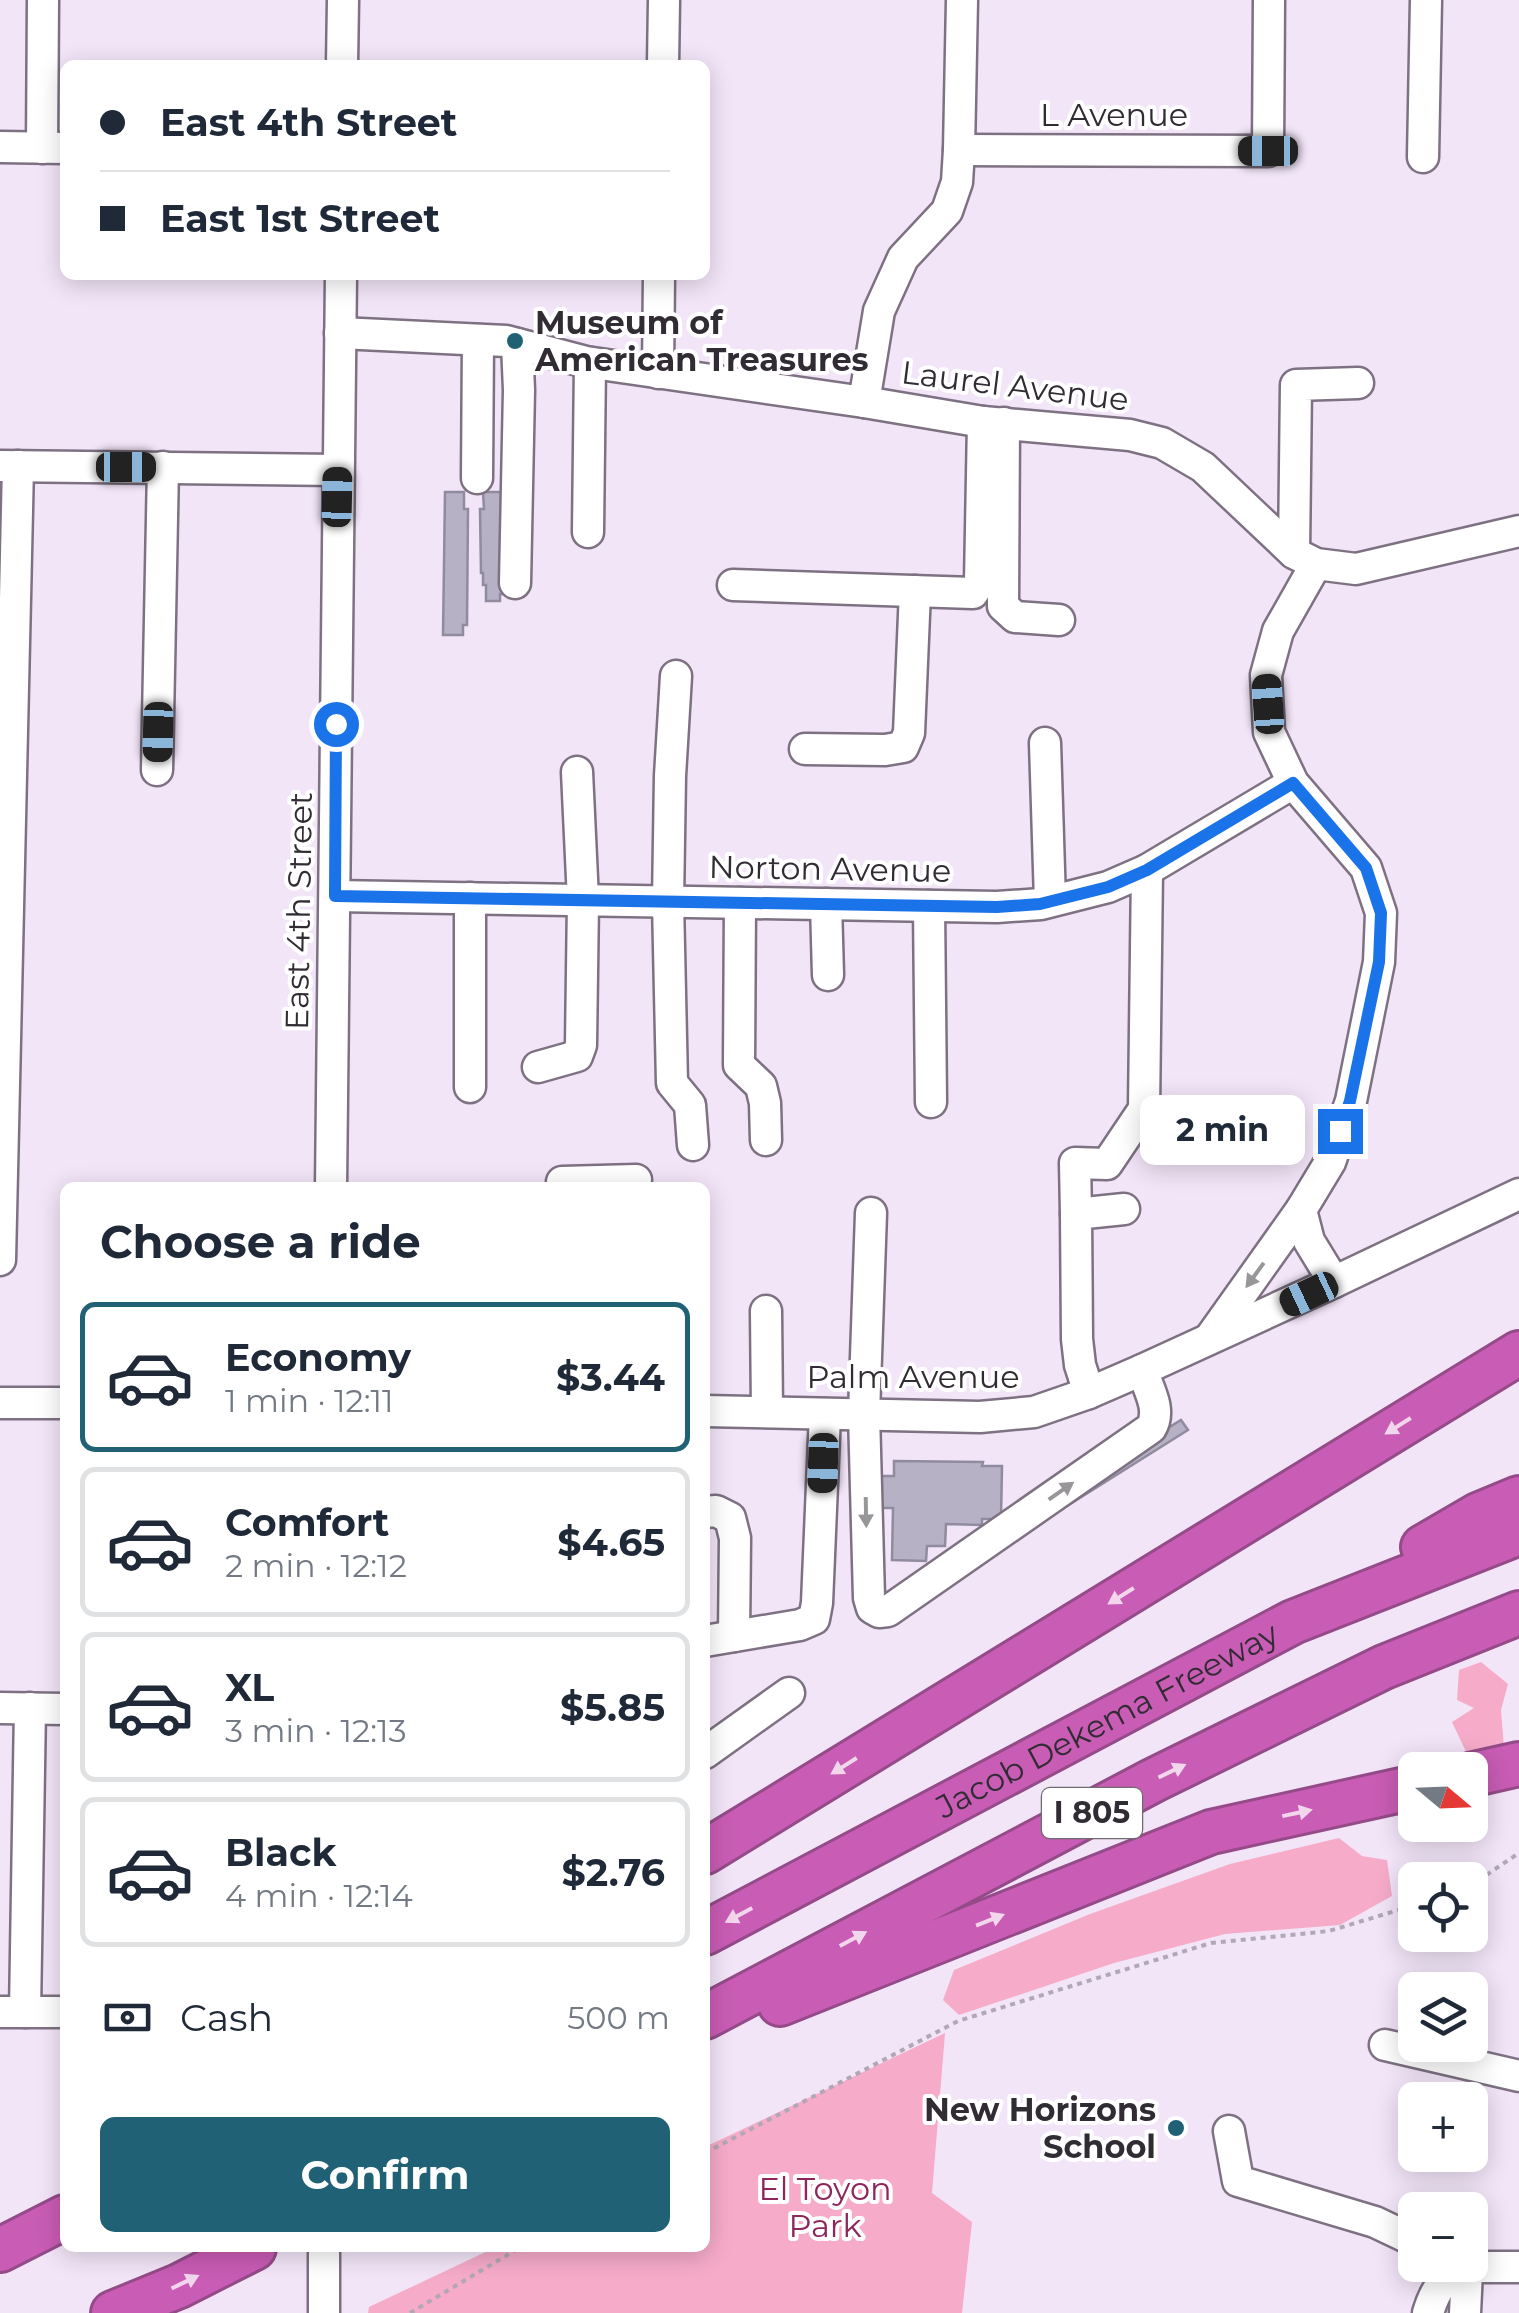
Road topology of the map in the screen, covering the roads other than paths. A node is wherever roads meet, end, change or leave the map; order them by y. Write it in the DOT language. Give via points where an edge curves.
graph roads {
  1 [pos="43,0"];
  2 [pos="343,0"];
  3 [pos="664,0"];
  4 [pos="962,0"];
  5 [pos="1270,0"];
  6 [pos="1426,0"];
  7 [pos="342,60"];
  8 [pos="663,60"];
  9 [pos="0,147"];
  10 [pos="53,148"];
  11 [pos="960,150"];
  12 [pos="1422,157"];
  13 [pos="340,280"];
  14 [pos="660,280"];
  15 [pos="340,333"];
  16 [pos="478,340"];
  17 [pos="517,344"];
  18 [pos="590,362"];
  19 [pos="658,372"];
  20 [pos="1358,383"];
  21 [pos="864,402"];
  22 [pos="994,422"];
  23 [pos="9,466"];
  24 [pos="163,467"];
  25 [pos="338,470"];
  26 [pos="476,478"];
  27 [pos="1519,530"];
  28 [pos="588,532"];
  29 [pos="1305,559"];
  30 [pos="515,582"];
  31 [pos="733,585"];
  32 [pos="915,591"];
  33 [pos="1058,620"];
  34 [pos="676,676"];
  35 [pos="1045,743"];
  36 [pos="804,748"];
  37 [pos="157,770"];
  38 [pos="577,772"];
  39 [pos="1293,783"];
  40 [pos="1147,870"];
  41 [pos="335,896"];
  42 [pos="470,898"];
  43 [pos="584,900"];
  44 [pos="1050,901"];
  45 [pos="668,902"];
  46 [pos="740,903"];
  47 [pos="826,904"];
  48 [pos="929,906"];
  49 [pos="828,975"];
  50 [pos="538,1067"];
  51 [pos="470,1087"];
  52 [pos="931,1102"];
  53 [pos="766,1140"];
  54 [pos="694,1145"];
  55 [pos="636,1180"];
  56 [pos="331,1182"];
  57 [pos="562,1182"];
  58 [pos="1519,1194"];
  59 [pos="1124,1208"];
  60 [pos="1301,1210"];
  61 [pos="871,1213"];
  62 [pos="1076,1214"];
  63 [pos="0,1260"];
  64 [pos="1334,1282"];
  65 [pos="766,1312"];
  66 [pos="1208,1340"];
  67 [pos="1519,1354"];
  68 [pos="1142,1370"];
  69 [pos="1088,1394"];
  70 [pos="0,1402"];
  71 [pos="60,1402"];
  72 [pos="710,1411"];
  73 [pos="767,1412"];
  74 [pos="825,1414"];
  75 [pos="864,1414"];
  76 [pos="1519,1498"];
  77 [pos="710,1511"];
  78 [pos="1494,1532"];
  79 [pos="1508,1620"];
  80 [pos="720,1638"];
  81 [pos="789,1693"];
  82 [pos="15,1708"];
  83 [pos="60,1708"];
  84 [pos="710,1749"];
  85 [pos="1398,1791"];
  86 [pos="710,1849"];
  87 [pos="14,1868"];
  88 [pos="710,1930"];
  89 [pos="13,2012"];
  90 [pos="60,2012"];
  91 [pos="710,2014"];
  92 [pos="710,2032"];
  93 [pos="1386,2045"];
  94 [pos="1519,2076"];
  95 [pos="1229,2131"];
  96 [pos="60,2220"];
  97 [pos="1398,2233"];
  98 [pos="60,2247"];
  99 [pos="0,2250"];
  100 [pos="246,2252"];
  101 [pos="324,2252"];
  102 [pos="1519,2267"];
  103 [pos="1488,2268"];
  104 [pos="0,2272"];
  105 [pos="1443,2282"];
  106 [pos="1460,2282"];
  107 [pos="114,2313"];
  108 [pos="324,2313"];
  109 [pos="1428,2313"];
  110 [pos="1465,2313"];
  1 -- 10 [label="street"];
  2 -- 7 [label="street"];
  3 -- 8 [label="street"];
  4 -- 11 [label="street"];
  5 -- 11 [label="street, L Avenue" via="1268,151"];
  6 -- 12 [label="street"];
  9 -- 10 [label="street"];
  11 -- 21 [label="street" via="947,210 903,258 879,311"];
  13 -- 15 [label="street, East 4th Street"];
  14 -- 19 [label="street"];
  15 -- 16 [label="street, Laurel Avenue"];
  15 -- 25 [label="street, East 4th Street"];
  16 -- 17 [label="street, Laurel Avenue"];
  16 -- 26 [label="street"];
  17 -- 18 [label="street, Laurel Avenue"];
  17 -- 30 [label="street"];
  18 -- 19 [label="street, Laurel Avenue"];
  18 -- 28 [label="street"];
  19 -- 21 [label="street, Laurel Avenue"];
  20 -- 29 [label="street" via="1296,384"];
  21 -- 22 [label="street, Laurel Avenue"];
  22 -- 29 [label="street, Laurel Avenue" via="1162,443 1204,467"];
  22 -- 32 [label="street" via="980,582 973,592"];
  22 -- 33 [label="street" via="1003,606 1015,617"];
  23 -- 24 [label="street"];
  23 -- 63 [label="street"];
  24 -- 25 [label="street"];
  24 -- 37 [label="street"];
  25 -- 41 [label="street, East 4th Street"];
  27 -- 29 [label="street" via="1356,568"];
  29 -- 39 [label="street" via="1266,675 1269,732"];
  31 -- 32 [label="street"];
  32 -- 36 [label="street" via="903,747"];
  34 -- 45 [label="street"];
  35 -- 44 [label="street"];
  38 -- 43 [label="street"];
  39 -- 40 [label="street, Norton Avenue"];
  39 -- 60 [label="street" via="1366,868 1381,913 1379,962 1350,1101 1330,1162"];
  40 -- 44 [label="street, Norton Avenue"];
  40 -- 62 [label="street" via="1144,1109 1107,1164 1075,1163"];
  41 -- 42 [label="street, Norton Avenue"];
  41 -- 56 [label="street, East 4th Street"];
  42 -- 43 [label="street, Norton Avenue"];
  42 -- 51 [label="street"];
  43 -- 45 [label="street, Norton Avenue"];
  43 -- 50 [label="street" via="581,1045 577,1056"];
  44 -- 48 [label="street, Norton Avenue"];
  45 -- 46 [label="street, Norton Avenue"];
  45 -- 54 [label="street" via="672,1083 690,1105"];
  46 -- 47 [label="street, Norton Avenue"];
  46 -- 53 [label="street" via="739,1065 762,1086"];
  47 -- 48 [label="street, Norton Avenue"];
  47 -- 49 [label="street"];
  48 -- 52 [label="street"];
  55 -- 57 [label="street"];
  58 -- 64 [label="street, Palm Avenue"];
  59 -- 62 [label="street"];
  60 -- 64 [label="street" via="1309,1241"];
  60 -- 66 [label="street, one-way"];
  61 -- 75 [label="street"];
  62 -- 69 [label="street" via="1077,1339"];
  64 -- 66 [label="street, Palm Avenue"];
  65 -- 73 [label="street"];
  66 -- 68 [label="street, Palm Avenue"];
  67 -- 86 [label="highway, one-way"];
  68 -- 69 [label="street, Palm Avenue"];
  75 -- 68 [label="street, one-way" via="869,1598 879,1612 1151,1428 1156,1410"];
  69 -- 75 [label="street, Palm Avenue" via="1016,1414"];
  70 -- 71 [label="street"];
  72 -- 73 [label="street, Palm Avenue"];
  73 -- 74 [label="street, Palm Avenue"];
  74 -- 75 [label="street, Palm Avenue"];
  74 -- 80 [label="street" via="814,1619"];
  76 -- 78 [label="highway, Jacob Dekema Freeway"];
  77 -- 80 [label="street" via="730,1518 735,1538"];
  78 -- 88 [label="highway, Jacob Dekema Freeway / I 805, one-way" via="1293,1622"];
  91 -- 79 [label="highway, I 805, one-way" via="1154,1780 1384,1668"];
  81 -- 84 [label="street"];
  82 -- 83 [label="street"];
  82 -- 87 [label="street"];
  92 -- 85 [label="highway, one-way" via="1211,1832"];
  87 -- 89 [label="street"];
  89 -- 90 [label="street"];
  93 -- 94 [label="street"];
  95 -- 97 [label="street" via="1238,2182"];
  96 -- 99 [label="highway"];
  98 -- 104 [label="highway"];
  107 -- 100 [label="highway, one-way"];
  101 -- 108 [label="street"];
  102 -- 103 [label="street"];
  105 -- 109 [label="street"];
  106 -- 110 [label="street"];
}
